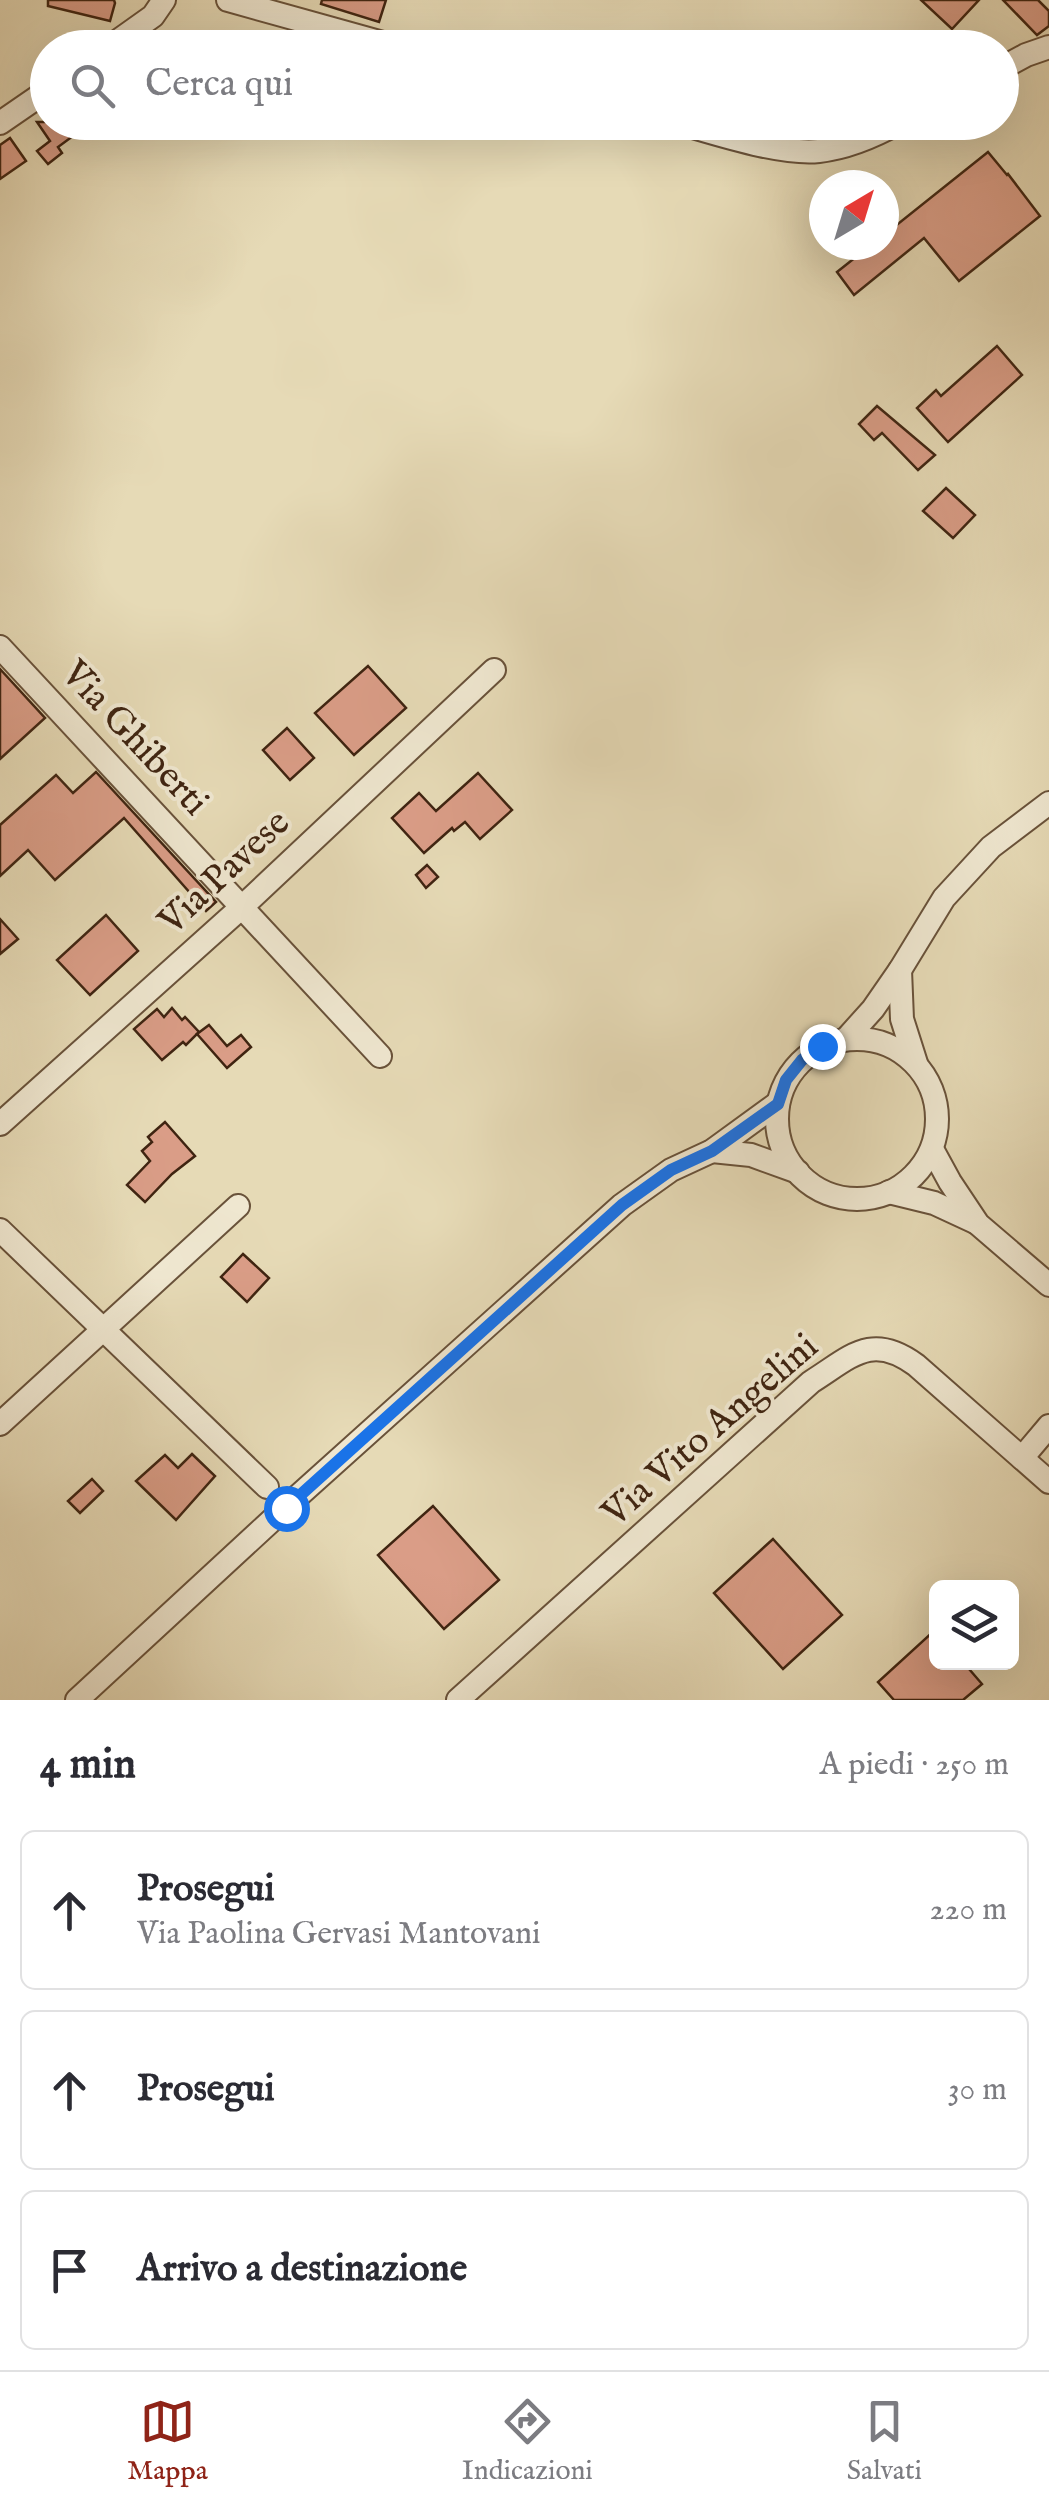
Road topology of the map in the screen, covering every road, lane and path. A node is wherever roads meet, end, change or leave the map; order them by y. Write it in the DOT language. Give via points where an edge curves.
graph roads {
  1 [pos="164,0"];
  2 [pos="228,0"];
  3 [pos="133,30"];
  4 [pos="336,30"];
  5 [pos="1049,39"];
  6 [pos="1049,48"];
  7 [pos="1026,55"];
  8 [pos="1019,59"];
  9 [pos="30,102"];
  10 [pos="0,123"];
  11 [pos="742,140"];
  12 [pos="862,140"];
  13 [pos="0,646"];
  14 [pos="494,670"];
  15 [pos="1049,803"];
  16 [pos="243,906"];
  17 [pos="900,970"];
  18 [pos="846,1038"];
  19 [pos="380,1056"];
  20 [pos="916,1063"];
  21 [pos="778,1104"];
  22 [pos="0,1124"];
  23 [pos="932,1149"];
  24 [pos="712,1151"];
  25 [pos="798,1172"];
  26 [pos="890,1192"];
  27 [pos="238,1206"];
  28 [pos="978,1224"];
  29 [pos="0,1230"];
  30 [pos="1049,1286"];
  31 [pos="105,1330"];
  32 [pos="0,1424"];
  33 [pos="1049,1426"];
  34 [pos="1022,1458"];
  35 [pos="1049,1482"];
  36 [pos="266,1487"];
  37 [pos="77,1700"];
  38 [pos="458,1700"];
  1 -- 3 [label="street"];
  2 -- 4 [label="street"];
  5 -- 7 [label="street"];
  6 -- 7 [label="street"];
  7 -- 8 [label="street"];
  9 -- 10 [label="street"];
  11 -- 12 [label="street" via="819,151"];
  13 -- 16 [label="street, Via Ghiberti"];
  14 -- 16 [label="street, Via Pavese"];
  15 -- 17 [label="street" via="991,848 944,898"];
  16 -- 19 [label="street, Via Ghiberti"];
  16 -- 22 [label="street, Via Pavese"];
  17 -- 18 [label="street"];
  17 -- 20 [label="street" via="902,1018"];
  18 -- 20 [label="street" via="871,1039"];
  18 -- 21 [label="street" via="802,1060"];
  20 -- 23 [label="street" via="936,1104"];
  21 -- 24 [label="street"];
  21 -- 25 [label="street" via="780,1140"];
  23 -- 26 [label="street" via="922,1167"];
  23 -- 28 [label="street"];
  24 -- 25 [label="street"];
  24 -- 37 [label="street" via="622,1205"];
  25 -- 26 [label="street" via="831,1194 870,1198"];
  26 -- 28 [label="street"];
  27 -- 31 [label="street"];
  28 -- 30 [label="street"];
  29 -- 31 [label="street"];
  31 -- 32 [label="street"];
  31 -- 36 [label="street"];
  33 -- 34 [label="street"];
  34 -- 35 [label="street, Via Vito Angelini"];
  34 -- 38 [label="street, Via Vito Angelini" via="899,1352 863,1349 811,1382"];
}
